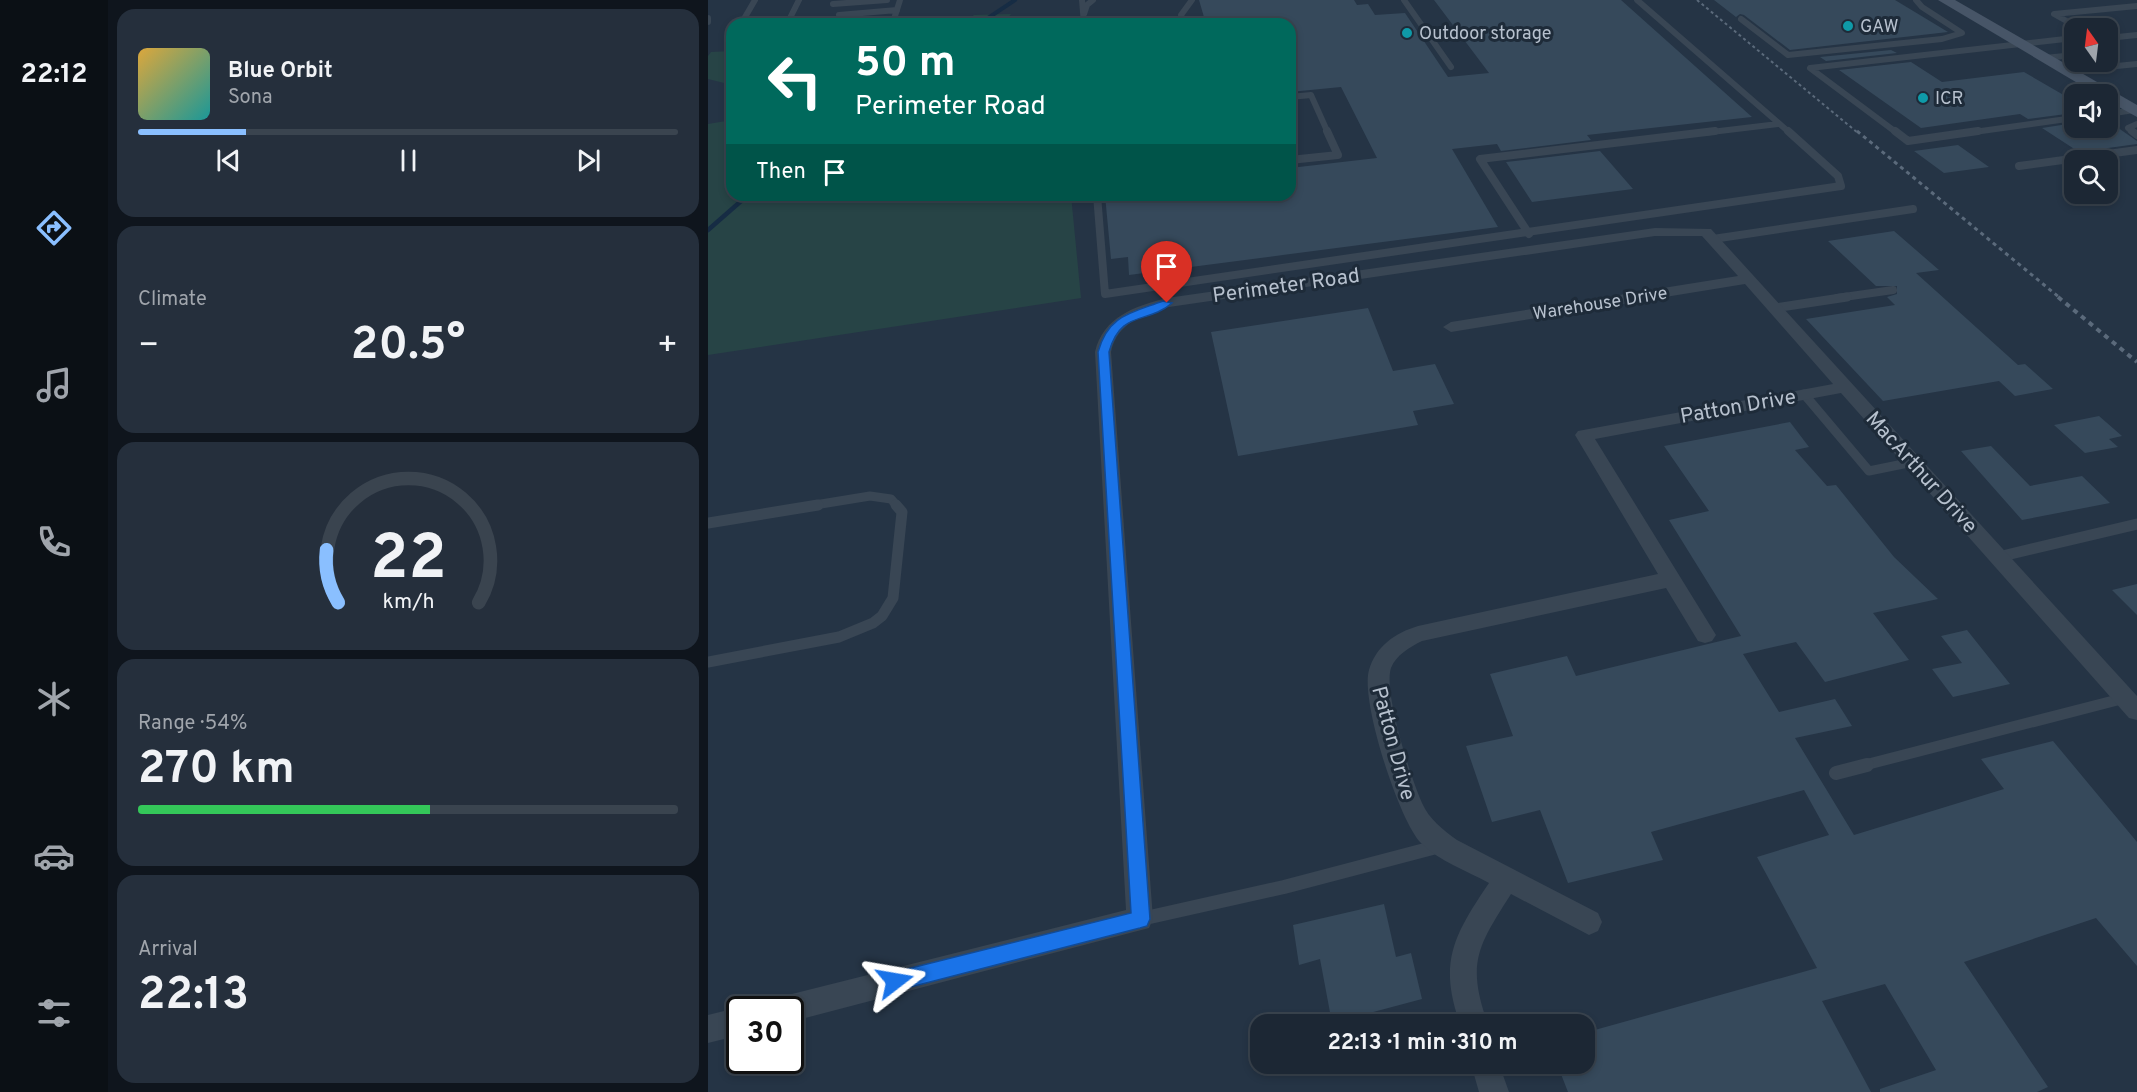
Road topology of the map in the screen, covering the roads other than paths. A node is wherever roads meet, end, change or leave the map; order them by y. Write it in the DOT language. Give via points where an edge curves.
graph roads {
  1 [pos="755,0"];
  2 [pos="799,0"];
  3 [pos="887,0"];
  4 [pos="1082,0"];
  5 [pos="1093,0"];
  6 [pos="1192,0"];
  7 [pos="1404,0"];
  8 [pos="1637,0"];
  9 [pos="1916,0"];
  10 [pos="1946,0"];
  11 [pos="833,2"];
  12 [pos="898,5"];
  13 [pos="2137,6"];
  14 [pos="884,7"];
  15 [pos="858,8"];
  16 [pos="839,12"];
  17 [pos="1084,15"];
  18 [pos="744,18"];
  19 [pos="790,18"];
  20 [pos="837,18"];
  21 [pos="1183,18"];
  22 [pos="1741,19"];
  23 [pos="2064,20"];
  24 [pos="2137,35"];
  25 [pos="2118,37"];
  26 [pos="2064,42"];
  27 [pos="2021,44"];
  28 [pos="2064,56"];
  29 [pos="2044,58"];
  30 [pos="2118,64"];
  31 [pos="2137,64"];
  32 [pos="1451,67"];
  33 [pos="2064,69"];
  34 [pos="2070,72"];
  35 [pos="1296,96"];
  36 [pos="2118,114"];
  37 [pos="2136,115"];
  38 [pos="2064,119"];
  39 [pos="1778,123"];
  40 [pos="2137,135"];
  41 [pos="2137,150"];
  42 [pos="1296,159"];
  43 [pos="2019,166"];
  44 [pos="1097,201"];
  45 [pos="1913,209"];
  46 [pos="1529,234"];
  47 [pos="1709,236"];
  48 [pos="1749,279"];
  49 [pos="1893,290"];
  50 [pos="1775,308"];
  51 [pos="1451,327"];
  52 [pos="1845,387"];
  53 [pos="1804,394"];
  54 [pos="1913,462"];
  55 [pos="708,522"];
  56 [pos="2137,524"];
  57 [pos="1998,557"];
  58 [pos="1671,579"];
  59 [pos="1705,635"];
  60 [pos="708,662"];
  61 [pos="2131,705"];
  62 [pos="1836,773"];
  63 [pos="1443,845"];
  64 [pos="1506,879"];
  65 [pos="1140,919"];
  66 [pos="1590,922"];
  67 [pos="804,1005"];
  68 [pos="1471,1014"];
  69 [pos="726,1024"];
  70 [pos="708,1029"];
  71 [pos="1488,1074"];
  72 [pos="1494,1092"];
  1 -- 18 [label="lane"];
  2 -- 19 [label="lane"];
  3 -- 11 [label="lane"];
  4 -- 17 [label="lane"];
  5 -- 17 [label="lane" via="1087,4"];
  6 -- 21 [label="lane" via="1182,13"];
  7 -- 32 [label="lane"];
  8 -- 39 [label="lane"];
  9 -- 22 [label="lane" via="1962,33 1942,39 1788,55"];
  10 -- 27 [label="street"];
  11 -- 16 [label="lane"];
  12 -- 14 [label="lane"];
  12 -- 16 [label="lane"];
  13 -- 23 [label="lane" via="2054,14"];
  15 -- 16 [label="lane"];
  16 -- 20 [label="lane"];
  24 -- 25 [label="lane"];
  26 -- 27 [label="lane"];
  27 -- 29 [label="street"];
  27 -- 38 [label="lane" via="1810,68 1908,141"];
  28 -- 29 [label="lane"];
  29 -- 33 [label="street"];
  30 -- 31 [label="lane"];
  34 -- 37 [label="street"];
  35 -- 42 [label="lane" via="1311,95 1338,155"];
  36 -- 37 [label="lane"];
  37 -- 40 [label="lane" via="2128,128"];
  39 -- 46 [label="lane" via="1480,159"];
  39 -- 46 [label="lane" via="1838,176 1841,186"];
  41 -- 43 [label="lane"];
  44 -- 46 [label="lane" via="1105,294"];
  45 -- 47 [label="lane"];
  47 -- 48 [label="street, MacArthur Drive"];
  47 -- 65 [label="street, Perimeter Road" via="1655,231 1185,300 1136,313 1113,327 1103,352"];
  48 -- 50 [label="street, MacArthur Drive"];
  48 -- 51 [label="street, Warehouse Drive"];
  49 -- 50 [label="lane"];
  50 -- 52 [label="street, MacArthur Drive"];
  52 -- 53 [label="street, Patton Drive"];
  52 -- 54 [label="street, MacArthur Drive"];
  53 -- 54 [label="lane" via="1869,471"];
  53 -- 58 [label="street, Patton Drive" via="1584,435"];
  54 -- 57 [label="street, MacArthur Drive"];
  55 -- 60 [label="lane" via="870,496 891,499 902,512 893,598 873,623 839,637"];
  56 -- 57 [label="lane"];
  57 -- 61 [label="street, MacArthur Drive"];
  58 -- 59 [label="street, Patton Drive"];
  58 -- 63 [label="street, Patton Drive" via="1418,634 1400,642 1386,655 1376,687 1405,787 1416,819"];
  61 -- 62 [label="lane"];
  63 -- 64 [label="street, Patton Drive"];
  63 -- 65 [label="lane" via="1284,887"];
  64 -- 66 [label="street, Patton Drive"];
  64 -- 68 [label="street" via="1464,956 1462,980"];
  65 -- 67 [label="street"];
  69 -- 70 [label="street"];
  71 -- 72 [label="street"];
}
